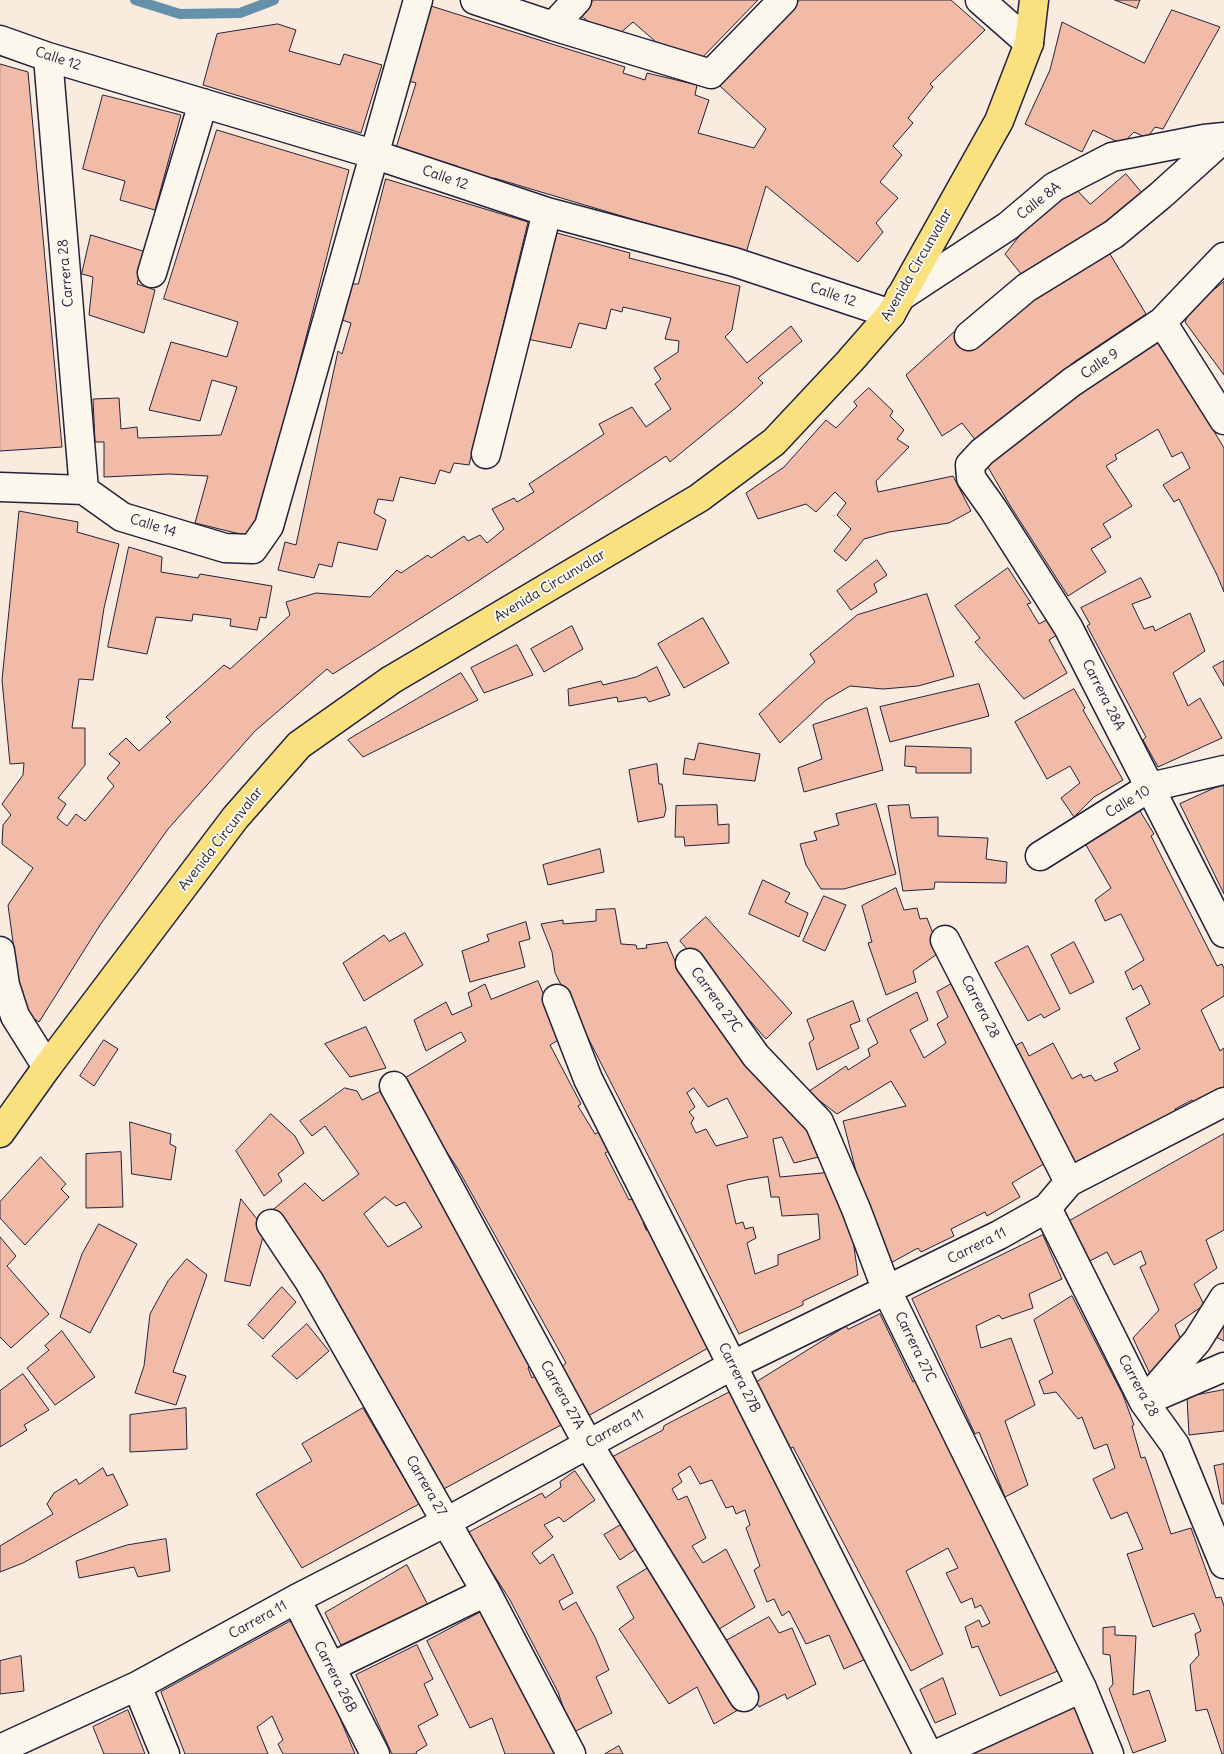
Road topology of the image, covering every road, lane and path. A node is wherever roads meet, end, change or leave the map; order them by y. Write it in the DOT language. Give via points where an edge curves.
graph roads {
  1 [pos="418,0"];
  2 [pos="475,0"];
  3 [pos="577,0"];
  4 [pos="783,0"];
  5 [pos="980,0"];
  6 [pos="1034,0"];
  7 [pos="553,26"];
  8 [pos="0,40"];
  9 [pos="1029,43"];
  10 [pos="48,56"];
  11 [pos="203,103"];
  12 [pos="1224,138"];
  13 [pos="373,154"];
  14 [pos="547,212"];
  15 [pos="1224,258"];
  16 [pos="152,273"];
  17 [pos="896,306"];
  18 [pos="1162,322"];
  19 [pos="969,336"];
  20 [pos="1224,420"];
  21 [pos="486,454"];
  22 [pos="970,465"];
  23 [pos="0,487"];
  24 [pos="84,490"];
  25 [pos="1224,770"];
  26 [pos="1150,787"];
  27 [pos="1040,856"];
  28 [pos="1224,932"];
  29 [pos="945,940"];
  30 [pos="0,951"];
  31 [pos="690,963"];
  32 [pos="557,999"];
  33 [pos="47,1067"];
  34 [pos="394,1086"];
  35 [pos="1224,1102"];
  36 [pos="0,1133"];
  37 [pos="1069,1182"];
  38 [pos="1047,1208"];
  39 [pos="271,1224"];
  40 [pos="887,1291"];
  41 [pos="1224,1298"];
  42 [pos="733,1365"];
  43 [pos="1224,1367"];
  44 [pos="1144,1402"];
  45 [pos="588,1444"];
  46 [pos="446,1522"];
  47 [pos="1224,1564"];
  48 [pos="486,1592"];
  49 [pos="296,1599"];
  50 [pos="331,1667"];
  51 [pos="137,1686"];
  52 [pos="1082,1688"];
  53 [pos="744,1697"];
  54 [pos="0,1749"];
  55 [pos="165,1754"];
  56 [pos="375,1754"];
  57 [pos="571,1754"];
  58 [pos="928,1754"];
  59 [pos="937,1754"];
  60 [pos="1108,1754"];
  1 -- 13 [label="street"];
  2 -- 7 [label="street"];
  3 -- 7 [label="street"];
  4 -- 7 [label="street" via="711,74"];
  5 -- 9 [label="street"];
  6 -- 9 [label="main road, Avenida Circunvalar"];
  8 -- 10 [label="street, Calle 12"];
  9 -- 17 [label="main road, Avenida Circunvalar" via="999,121"];
  10 -- 11 [label="street, Calle 12"];
  10 -- 24 [label="street, Carrera 28"];
  11 -- 13 [label="street, Calle 12"];
  11 -- 16 [label="street"];
  12 -- 17 [label="street, Calle 8A" via="1112,157 1054,186 1008,226"];
  12 -- 19 [label="street" via="1114,234 1026,288"];
  13 -- 14 [label="street, Calle 12"];
  13 -- 24 [label="street, Calle 14" via="269,526 253,549 225,548 122,517"];
  14 -- 17 [label="street, Calle 12"];
  14 -- 21 [label="street"];
  15 -- 18 [label="street, Calle 9"];
  17 -- 33 [label="main road, Avenida Circunvalar" via="774,442 699,498 391,680 299,745 235,818"];
  18 -- 20 [label="street"];
  18 -- 22 [label="street, Calle 9" via="1072,382 982,452"];
  22 -- 26 [label="street, Carrera 28A" via="971,478 1068,627"];
  23 -- 24 [label="street"];
  25 -- 26 [label="street, Calle 10"];
  26 -- 27 [label="street, Calle 10"];
  26 -- 28 [label="street, Carrera 28A"];
  29 -- 37 [label="street, Carrera 28"];
  30 -- 33 [label="street" via="5,985 15,1016"];
  31 -- 40 [label="street, Carrera 27C" via="756,1056 819,1122"];
  32 -- 42 [label="street, Carrera 27B" via="588,1079"];
  33 -- 36 [label="main road, Avenida Circunvalar"];
  34 -- 45 [label="street, Carrera 27A"];
  35 -- 37 [label="street, Carrera 11"];
  37 -- 38 [label="street, Carrera 11"];
  38 -- 40 [label="street, Carrera 11" via="999,1236"];
  38 -- 44 [label="street, Carrera 28"];
  39 -- 46 [label="street, Carrera 27" via="309,1281"];
  40 -- 42 [label="street, Carrera 11"];
  40 -- 52 [label="street, Carrera 27C"];
  41 -- 44 [label="street" via="1197,1341"];
  42 -- 45 [label="street, Carrera 11"];
  42 -- 58 [label="street, Carrera 27B"];
  43 -- 44 [label="street"];
  44 -- 47 [label="street, Carrera 28" via="1175,1445"];
  45 -- 46 [label="street, Carrera 11"];
  45 -- 53 [label="street, Carrera 27A"];
  46 -- 48 [label="street, Carrera 27"];
  46 -- 49 [label="street, Carrera 11"];
  48 -- 50 [label="street"];
  48 -- 57 [label="street, Carrera 27"];
  49 -- 50 [label="street, Carrera 26B"];
  49 -- 51 [label="street, Carrera 11"];
  50 -- 56 [label="street, Carrera 26B"];
  51 -- 54 [label="street, Carrera 11"];
  51 -- 55 [label="street"];
  52 -- 59 [label="street"];
  52 -- 60 [label="street, Carrera 27C"];
}
